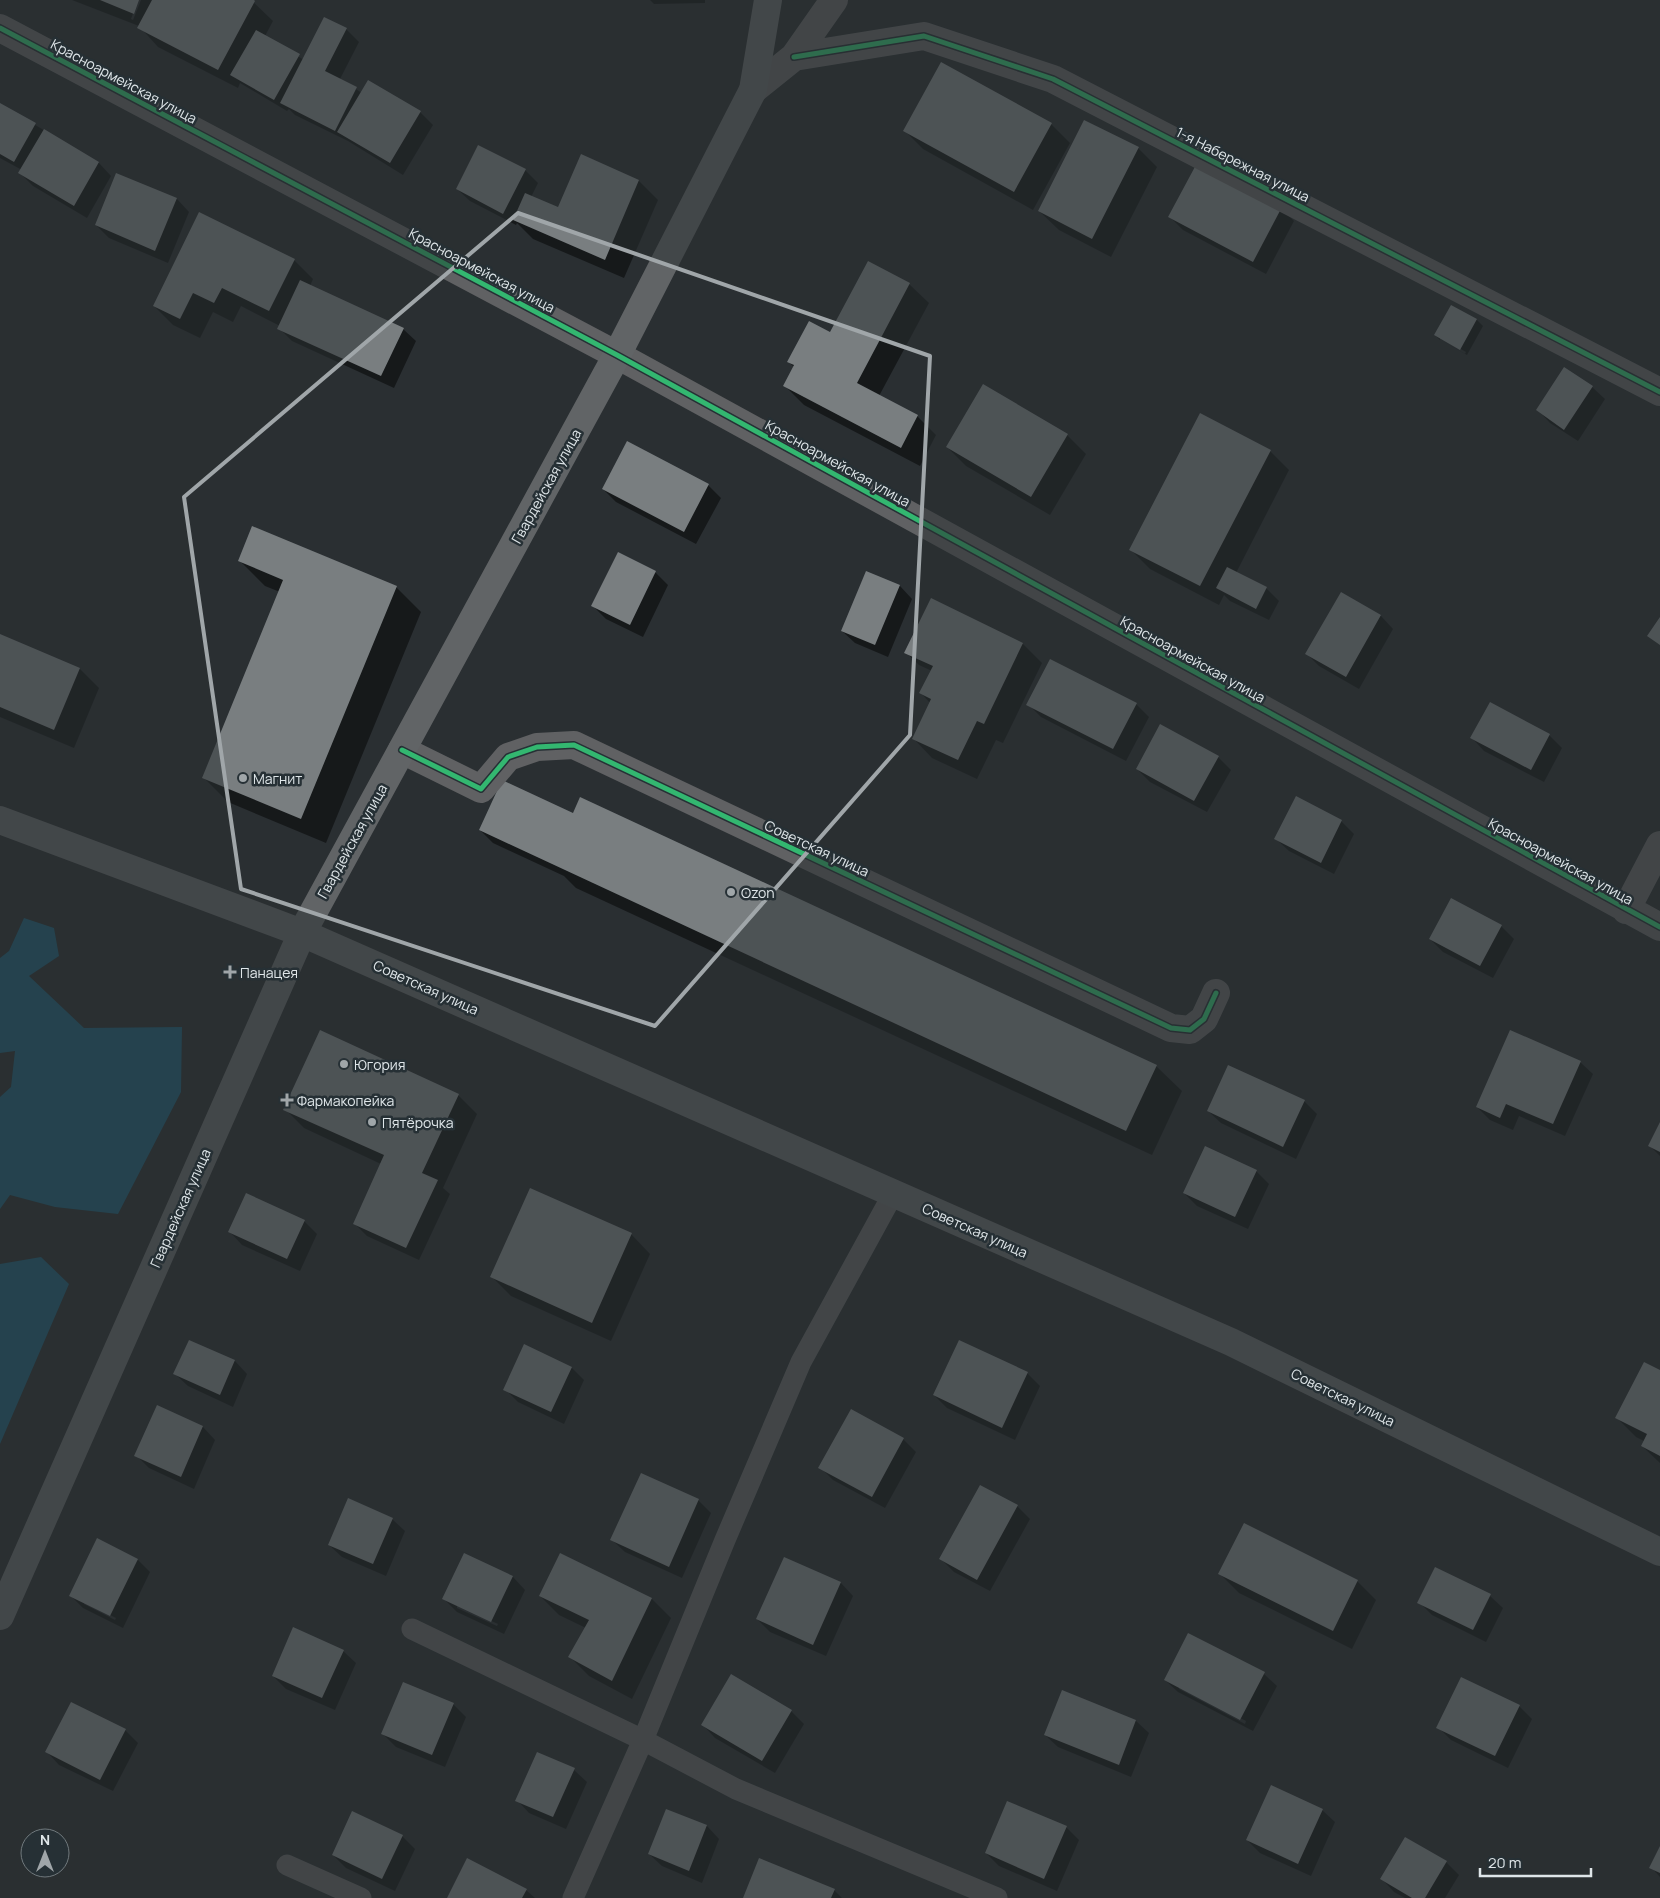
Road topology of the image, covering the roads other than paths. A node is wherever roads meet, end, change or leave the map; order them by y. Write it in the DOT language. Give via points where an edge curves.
graph roads {
  1 [pos="768,0"];
  2 [pos="834,0"];
  3 [pos="0,28"];
  4 [pos="794,57"];
  5 [pos="753,90"];
  6 [pos="618,355"];
  7 [pos="1660,392"];
  8 [pos="402,750"];
  9 [pos="0,820"];
  10 [pos="1660,845"];
  11 [pos="1626,910"];
  12 [pos="1660,927"];
  13 [pos="302,932"];
  14 [pos="1216,993"];
  15 [pos="893,1194"];
  16 [pos="1660,1552"];
  17 [pos="0,1616"];
  18 [pos="412,1629"];
  19 [pos="643,1740"];
  20 [pos="287,1865"];
  21 [pos="360,1898"];
  22 [pos="573,1898"];
  23 [pos="997,1898"];
  1 -- 5 [label="main road, Гвардейская улица"];
  2 -- 4 [label="street"];
  3 -- 6 [label="street, Красноармейская улица"];
  4 -- 5 [label="street"];
  4 -- 7 [label="street, 1-я Набережная улица" via="924,36 1053,79"];
  5 -- 6 [label="main road, Гвардейская улица"];
  6 -- 8 [label="main road, Гвардейская улица"];
  6 -- 11 [label="street, Красноармейская улица"];
  8 -- 13 [label="main road, Гвардейская улица"];
  8 -- 14 [label="street, Советская улица" via="481,790 508,757 537,747 574,745 1171,1028 1190,1030 1204,1019"];
  9 -- 13 [label="main road, Советская улица"];
  10 -- 11 [label="street"];
  11 -- 12 [label="street, Красноармейская улица"];
  13 -- 15 [label="main road, Советская улица"];
  13 -- 17 [label="main road, Гвардейская улица"];
  15 -- 16 [label="main road, Советская улица" via="1231,1342"];
  15 -- 19 [label="lane" via="801,1362"];
  18 -- 19 [label="lane"];
  19 -- 22 [label="lane"];
  19 -- 23 [label="lane" via="736,1789"];
  20 -- 21 [label="lane"];
}
